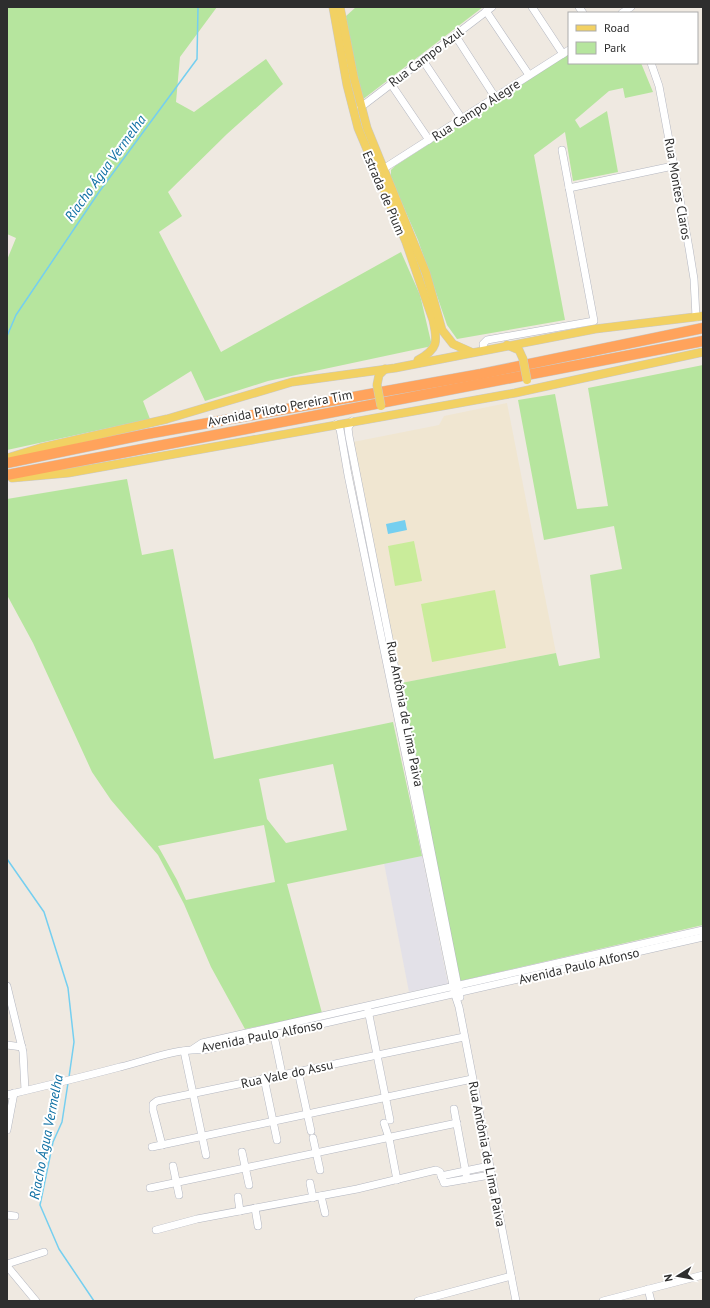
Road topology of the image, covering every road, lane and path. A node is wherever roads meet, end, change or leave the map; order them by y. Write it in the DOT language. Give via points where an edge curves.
graph roads {
  1 [pos="333,7"];
  2 [pos="340,7"];
  3 [pos="532,7"];
  4 [pos="489,9"];
  5 [pos="455,35"];
  6 [pos="566,52"];
  7 [pos="422,59"];
  8 [pos="651,64"];
  9 [pos="529,75"];
  10 [pos="391,84"];
  11 [pos="495,97"];
  12 [pos="361,107"];
  13 [pos="462,119"];
  14 [pos="429,140"];
  15 [pos="562,150"];
  16 [pos="673,166"];
  17 [pos="383,169"];
  18 [pos="569,188"];
  19 [pos="699,316"];
  20 [pos="594,325"];
  21 [pos="703,328"];
  22 [pos="703,341"];
  23 [pos="506,345"];
  24 [pos="484,349"];
  25 [pos="471,352"];
  26 [pos="703,352"];
  27 [pos="556,363"];
  28 [pos="410,364"];
  29 [pos="385,369"];
  30 [pos="515,393"];
  31 [pos="392,414"];
  32 [pos="352,421"];
  33 [pos="336,424"];
  34 [pos="7,458"];
  35 [pos="7,463"];
  36 [pos="7,476"];
  37 [pos="360,488"];
  38 [pos="351,490"];
  39 [pos="375,561"];
  40 [pos="366,563"];
  41 [pos="703,930"];
  42 [pos="703,937"];
  43 [pos="610,951"];
  44 [pos="612,959"];
  45 [pos="7,986"];
  46 [pos="456,986"];
  47 [pos="458,994"];
  48 [pos="410,1000"];
  49 [pos="368,1010"];
  50 [pos="272,1027"];
  51 [pos="273,1035"];
  52 [pos="464,1037"];
  53 [pos="7,1045"];
  54 [pos="22,1047"];
  55 [pos="193,1049"];
  56 [pos="184,1051"];
  57 [pos="377,1055"];
  58 [pos="298,1071"];
  59 [pos="282,1074"];
  60 [pos="264,1078"];
  61 [pos="472,1079"];
  62 [pos="26,1090"];
  63 [pos="10,1094"];
  64 [pos="194,1094"];
  65 [pos="386,1097"];
  66 [pos="454,1109"];
  67 [pos="307,1114"];
  68 [pos="273,1121"];
  69 [pos="457,1123"];
  70 [pos="7,1130"];
  71 [pos="202,1136"];
  72 [pos="389,1138"];
  73 [pos="277,1140"];
  74 [pos="162,1145"];
  75 [pos="152,1147"];
  76 [pos="242,1152"];
  77 [pos="317,1153"];
  78 [pos="206,1155"];
  79 [pos="173,1166"];
  80 [pos="489,1166"];
  81 [pos="246,1168"];
  82 [pos="320,1170"];
  83 [pos="467,1175"];
  84 [pos="490,1175"];
  85 [pos="397,1180"];
  86 [pos="176,1182"];
  87 [pos="310,1184"];
  88 [pos="249,1185"];
  89 [pos="150,1188"];
  90 [pos="179,1195"];
  91 [pos="238,1196"];
  92 [pos="321,1196"];
  93 [pos="313,1198"];
  94 [pos="255,1208"];
  95 [pos="240,1211"];
  96 [pos="325,1213"];
  97 [pos="258,1226"];
  98 [pos="156,1230"];
  99 [pos="44,1252"];
  100 [pos="7,1265"];
  101 [pos="511,1276"];
  102 [pos="703,1276"];
  103 [pos="648,1289"];
  104 [pos="422,1300"];
  105 [pos="36,1301"];
  106 [pos="516,1301"];
  107 [pos="603,1301"];
  108 [pos="651,1301"];
  1 -- 28 [label="main road, Estrada de Pium" via="347,85 358,128 406,242 436,333 434,349 427,356"];
  2 -- 12 [label="main road, Estrada de Pium"];
  3 -- 6 [label="street"];
  4 -- 5 [label="street, Rua Campo Azul"];
  4 -- 9 [label="street"];
  5 -- 7 [label="street, Rua Campo Azul"];
  5 -- 11 [label="street"];
  6 -- 9 [label="street, Rua Campo Alegre"];
  7 -- 10 [label="street, Rua Campo Azul"];
  7 -- 13 [label="street"];
  8 -- 16 [label="street, Rua Montes Claros" via="659,86"];
  9 -- 11 [label="street, Rua Campo Alegre"];
  10 -- 12 [label="street, Rua Campo Azul"];
  10 -- 14 [label="street"];
  11 -- 13 [label="street, Rua Campo Alegre"];
  12 -- 17 [label="main road, Estrada de Pium"];
  13 -- 14 [label="street, Rua Campo Alegre"];
  14 -- 17 [label="street, Rua Campo Alegre"];
  15 -- 18 [label="street"];
  16 -- 18 [label="street"];
  16 -- 19 [label="street, Rua Montes Claros"];
  17 -- 25 [label="main road, Estrada de Pium" via="426,273 442,330 453,344"];
  18 -- 20 [label="street"];
  19 -- 20 [label="main road"];
  20 -- 23 [label="main road"];
  20 -- 24 [label="street" via="487,340 483,344"];
  21 -- 27 [label="highway"];
  22 -- 27 [label="highway"];
  23 -- 24 [label="main road"];
  23 -- 30 [label="main road, bridge" via="519,350 527,380 523,388"];
  24 -- 25 [label="main road"];
  25 -- 28 [label="main road"];
  26 -- 30 [label="main road"];
  27 -- 35 [label="highway, Avenida Piloto Pereira Tim" via="140,436"];
  27 -- 36 [label="highway, Avenida Piloto Pereira Tim"];
  28 -- 29 [label="main road"];
  29 -- 31 [label="main road, bridge" via="379,374 377,384 381,406 384,412"];
  29 -- 34 [label="main road" via="292,382 167,419"];
  30 -- 31 [label="main road"];
  31 -- 32 [label="main road"];
  32 -- 33 [label="main road"];
  32 -- 37 [label="street, Rua Antônia de Lima Paiva" via="348,430"];
  33 -- 36 [label="main road" via="68,473"];
  33 -- 38 [label="street, Rua Antônia de Lima Paiva" via="340,429"];
  37 -- 38 [label="street"];
  37 -- 39 [label="street, Rua Antônia de Lima Paiva"];
  38 -- 40 [label="street, Rua Antônia de Lima Paiva"];
  39 -- 40 [label="street"];
  39 -- 46 [label="street, Rua Antônia de Lima Paiva"];
  40 -- 46 [label="street, Rua Antônia de Lima Paiva"];
  41 -- 43 [label="street, Avenida Paulo Alfonso"];
  42 -- 44 [label="street, Avenida Paulo Alfonso"];
  43 -- 44 [label="street"];
  43 -- 46 [label="street, Avenida Paulo Alfonso"];
  44 -- 47 [label="street, Avenida Paulo Alfonso"];
  45 -- 54 [label="street"];
  46 -- 47 [label="street, Rua Antônia de Lima Paiva"];
  46 -- 48 [label="street, Avenida Paulo Alfonso"];
  47 -- 48 [label="street, Avenida Paulo Alfonso"];
  47 -- 52 [label="street, Rua Antônia de Lima Paiva"];
  48 -- 49 [label="street, Avenida Paulo Alfonso"];
  49 -- 50 [label="street, Avenida Paulo Alfonso"];
  49 -- 51 [label="street, Avenida Paulo Alfonso"];
  49 -- 57 [label="street"];
  50 -- 51 [label="street"];
  50 -- 55 [label="street, Avenida Paulo Alfonso" via="202,1044"];
  51 -- 55 [label="street, Avenida Paulo Alfonso" via="203,1050"];
  51 -- 59 [label="street"];
  52 -- 57 [label="street, Rua Vale do Assu"];
  52 -- 61 [label="street, Rua Antônia de Lima Paiva"];
  53 -- 54 [label="street"];
  54 -- 62 [label="street"];
  55 -- 56 [label="street"];
  56 -- 62 [label="street"];
  56 -- 64 [label="street"];
  57 -- 58 [label="street, Rua Vale do Assu"];
  57 -- 65 [label="street"];
  58 -- 59 [label="street, Rua Vale do Assu"];
  58 -- 67 [label="street"];
  59 -- 60 [label="street, Rua Vale do Assu"];
  60 -- 64 [label="street, Rua Vale do Assu"];
  60 -- 68 [label="street"];
  61 -- 65 [label="street"];
  61 -- 80 [label="street, Rua Antônia de Lima Paiva"];
  62 -- 63 [label="street"];
  63 -- 70 [label="street"];
  64 -- 71 [label="street"];
  64 -- 74 [label="street, Rua Vale do Assu" via="153,1104"];
  65 -- 67 [label="street"];
  65 -- 72 [label="street"];
  66 -- 69 [label="street"];
  67 -- 68 [label="street"];
  67 -- 77 [label="street"];
  68 -- 71 [label="street"];
  68 -- 73 [label="street"];
  69 -- 72 [label="street"];
  69 -- 83 [label="street"];
  71 -- 74 [label="street"];
  71 -- 78 [label="street"];
  72 -- 77 [label="street"];
  72 -- 85 [label="street"];
  74 -- 75 [label="street"];
  76 -- 81 [label="street"];
  77 -- 81 [label="street"];
  77 -- 82 [label="street"];
  79 -- 86 [label="street"];
  80 -- 83 [label="street"];
  80 -- 84 [label="street, Rua Antônia de Lima Paiva"];
  81 -- 86 [label="street"];
  81 -- 88 [label="street"];
  83 -- 84 [label="street"];
  83 -- 85 [label="street" via="455,1177 444,1183 439,1171 436,1170"];
  84 -- 101 [label="street, Rua Antônia de Lima Paiva"];
  85 -- 92 [label="street"];
  86 -- 89 [label="street"];
  86 -- 90 [label="street"];
  87 -- 93 [label="street"];
  91 -- 95 [label="street"];
  92 -- 93 [label="street"];
  92 -- 96 [label="street"];
  93 -- 94 [label="street"];
  94 -- 95 [label="street"];
  94 -- 97 [label="street"];
  95 -- 98 [label="street"];
  99 -- 100 [label="street"];
  100 -- 105 [label="street"];
  101 -- 104 [label="street"];
  101 -- 106 [label="street, Rua Antônia de Lima Paiva"];
  102 -- 103 [label="street"];
  103 -- 107 [label="street"];
  103 -- 108 [label="street"];
}
